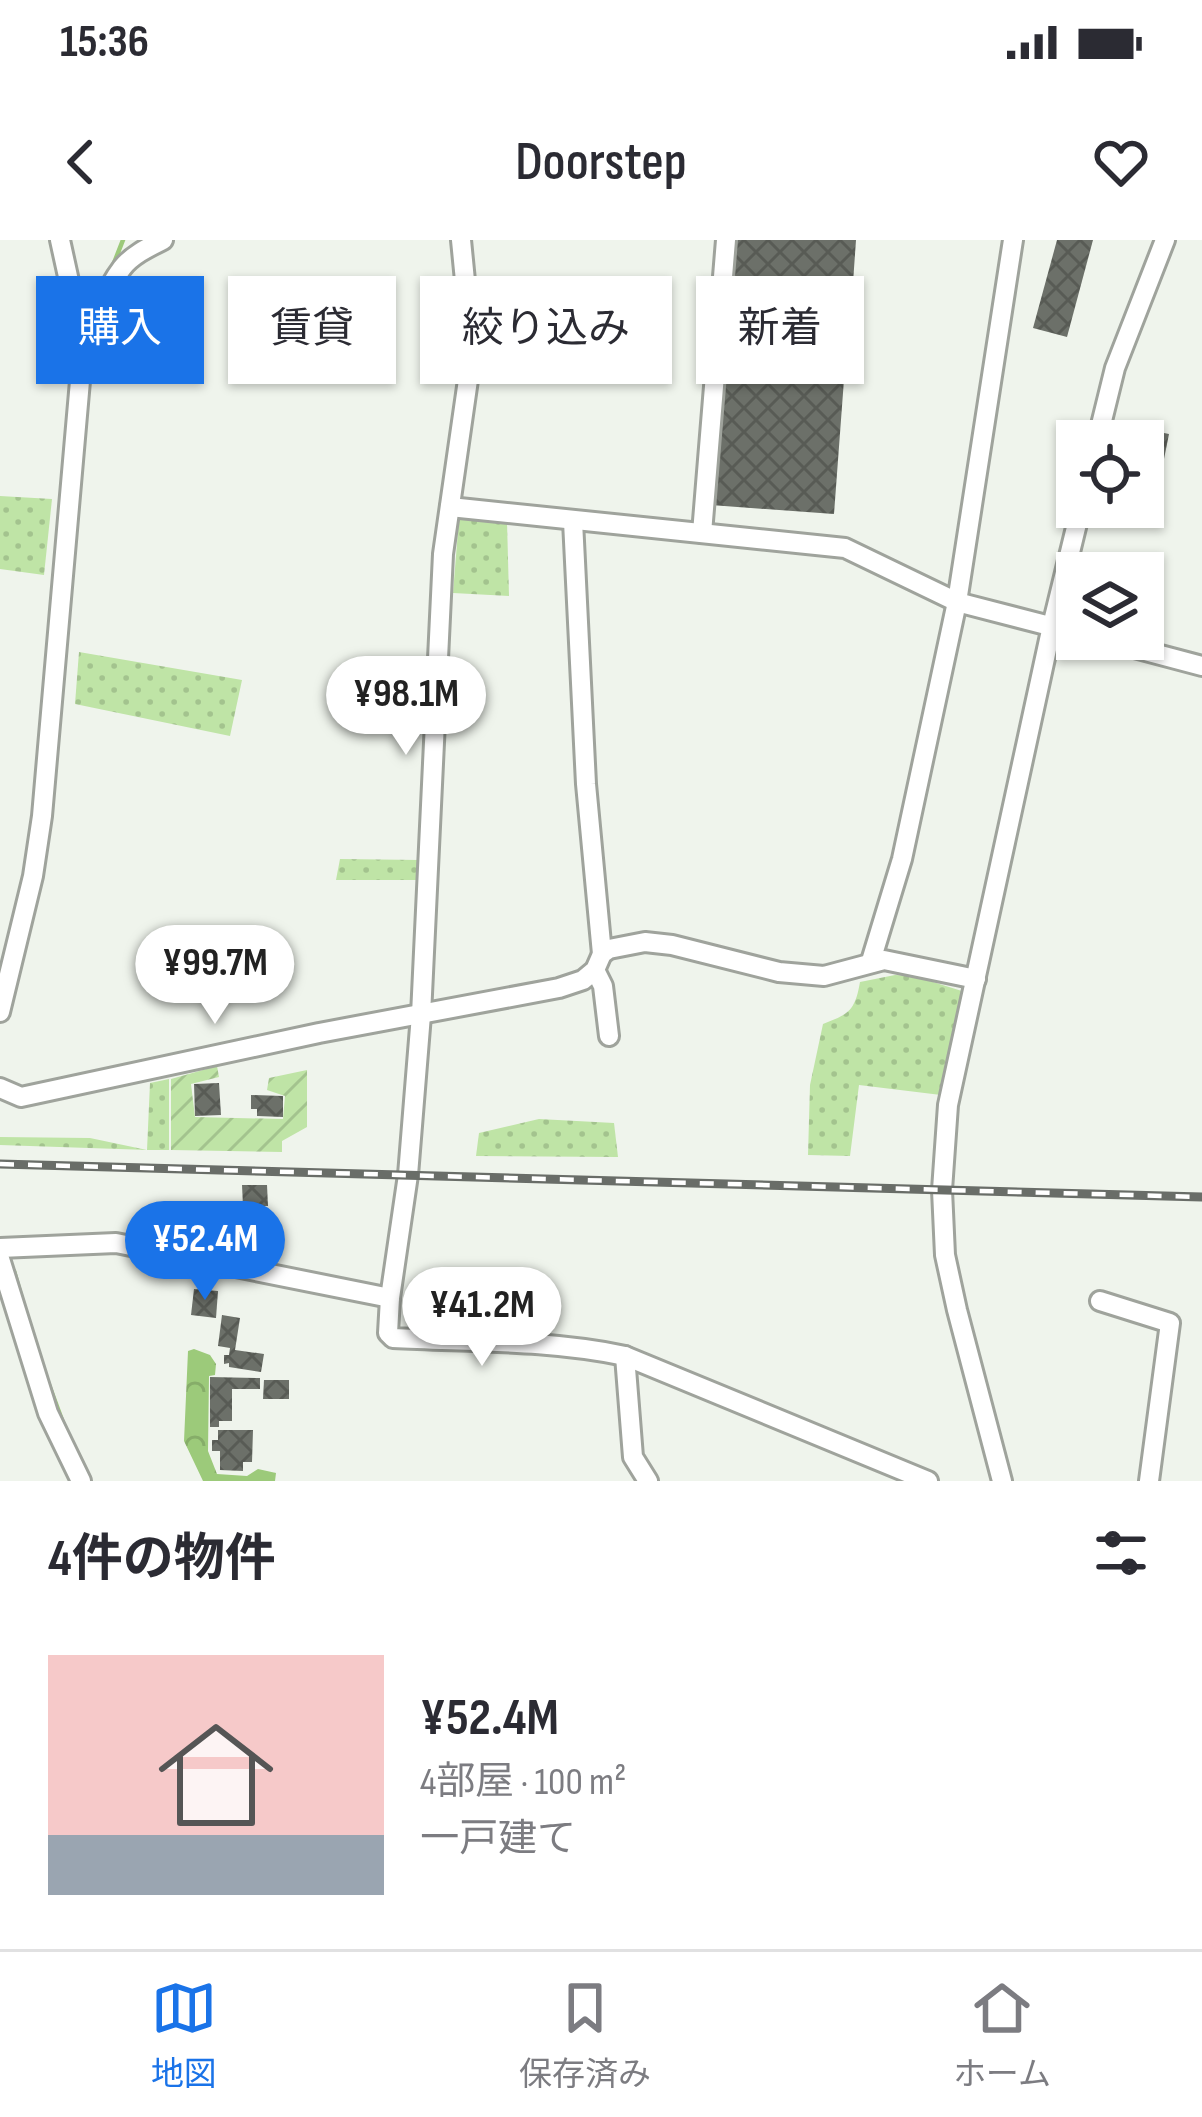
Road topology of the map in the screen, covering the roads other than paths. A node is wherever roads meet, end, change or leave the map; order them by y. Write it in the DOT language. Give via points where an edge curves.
graph roads {
  1 [pos="60,240"];
  2 [pos="163,240"];
  3 [pos="461,240"];
  4 [pos="726,240"];
  5 [pos="1013,240"];
  6 [pos="1166,240"];
  7 [pos="68,276"];
  8 [pos="118,276"];
  9 [pos="79,384"];
  10 [pos="1102,420"];
  11 [pos="450,508"];
  12 [pos="573,520"];
  13 [pos="1076,528"];
  14 [pos="702,533"];
  15 [pos="957,602"];
  16 [pos="1052,626"];
  17 [pos="1056,627"];
  18 [pos="1164,656"];
  19 [pos="1202,666"];
  20 [pos="871,961"];
  21 [pos="598,962"];
  22 [pos="976,979"];
  23 [pos="0,1012"];
  24 [pos="421,1016"];
  25 [pos="609,1036"];
  26 [pos="0,1088"];
  27 [pos="0,1248"];
  28 [pos="0,1259"];
  29 [pos="390,1298"];
  30 [pos="1100,1301"];
  31 [pos="625,1356"];
  32 [pos="81,1481"];
  33 [pos="648,1481"];
  34 [pos="928,1481"];
  35 [pos="1002,1481"];
  36 [pos="1149,1481"];
  1 -- 7 [label="street"];
  2 -- 8 [label="street"];
  3 -- 11 [label="street" via="472,340"];
  4 -- 14 [label="street"];
  5 -- 15 [label="street"];
  6 -- 10 [label="street"];
  9 -- 23 [label="street" via="42,816"];
  11 -- 12 [label="street"];
  11 -- 24 [label="street"];
  12 -- 14 [label="street"];
  12 -- 21 [label="street"];
  13 -- 16 [label="street"];
  14 -- 15 [label="street" via="845,548"];
  15 -- 16 [label="street"];
  15 -- 20 [label="street" via="902,859"];
  16 -- 17 [label="street"];
  16 -- 22 [label="street"];
  18 -- 19 [label="street"];
  20 -- 21 [label="street" via="824,976 779,973 645,942 609,949"];
  20 -- 22 [label="street"];
  21 -- 24 [label="street" via="583,980 559,988"];
  21 -- 25 [label="street"];
  22 -- 35 [label="street" via="948,1105 943,1233"];
  24 -- 26 [label="street" via="21,1096"];
  24 -- 29 [label="street"];
  27 -- 29 [label="street" via="116,1244"];
  28 -- 32 [label="street" via="48,1413"];
  29 -- 31 [label="street" via="386,1328 393,1338"];
  30 -- 36 [label="street" via="1170,1323"];
  31 -- 33 [label="street" via="632,1457"];
  31 -- 34 [label="street"];
}
